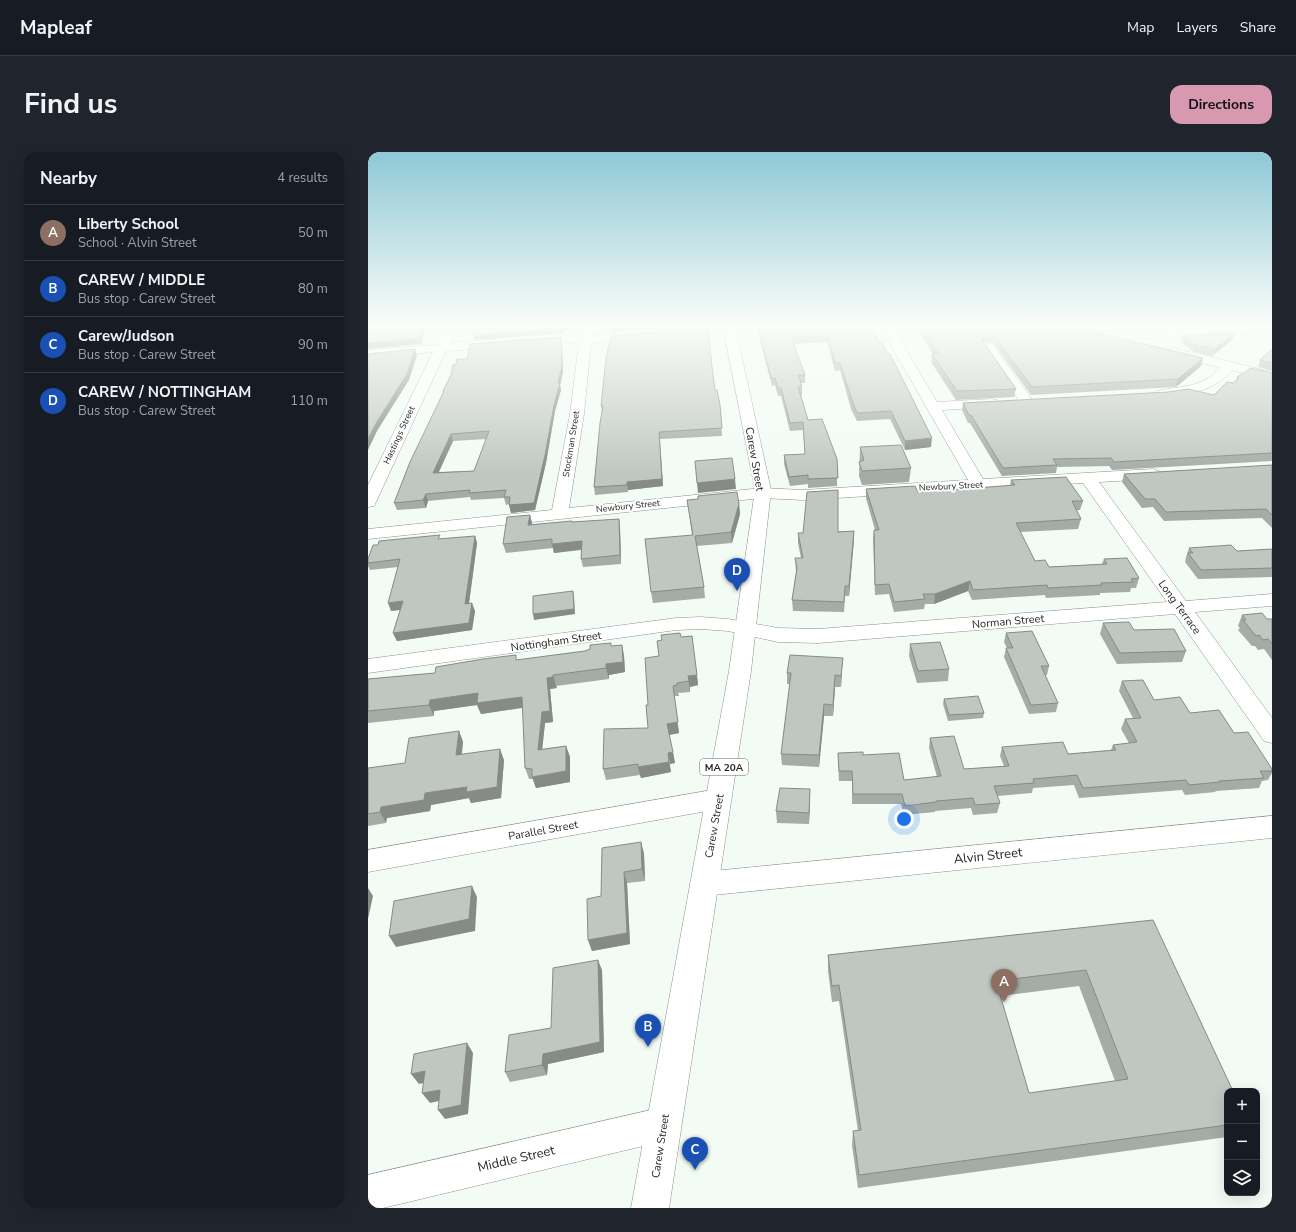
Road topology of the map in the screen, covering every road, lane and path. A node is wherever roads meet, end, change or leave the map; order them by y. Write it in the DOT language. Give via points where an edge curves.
graph roads {
  1 [pos="428,375"];
  2 [pos="581,375"];
  3 [pos="739,375"];
  4 [pos="914,375"];
  5 [pos="1008,375"];
  6 [pos="1219,375"];
  7 [pos="1151,395"];
  8 [pos="1042,400"];
  9 [pos="1026,401"];
  10 [pos="932,406"];
  11 [pos="1171,473"];
  12 [pos="1088,478"];
  13 [pos="978,484"];
  14 [pos="762,493"];
  15 [pos="368,502"];
  16 [pos="560,513"];
  17 [pos="368,534"];
  18 [pos="1272,600"];
  19 [pos="1180,607"];
  20 [pos="744,628"];
  21 [pos="368,666"];
  22 [pos="1272,735"];
  23 [pos="718,800"];
  24 [pos="1272,826"];
  25 [pos="368,861"];
  26 [pos="704,884"];
  27 [pos="664,1124"];
  28 [pos="368,1194"];
  29 [pos="650,1208"];
  1 -- 15 [label="street, Hastings Street"];
  2 -- 16 [label="street, Stockman Street"];
  3 -- 14 [label="street, Carew Street / MA 20A"];
  4 -- 10 [label="street"];
  5 -- 9 [label="street"];
  6 -- 7 [label="street" via="1212,382 1193,390"];
  8 -- 9 [label="street"];
  9 -- 10 [label="street"];
  10 -- 13 [label="street"];
  11 -- 12 [label="street, Newbury Street"];
  12 -- 13 [label="street, Newbury Street"];
  12 -- 19 [label="street, Long Terrace"];
  13 -- 14 [label="street, Newbury Street" via="803,495"];
  14 -- 16 [label="street, Newbury Street"];
  14 -- 20 [label="street, Carew Street / MA 20A"];
  16 -- 17 [label="street, Newbury Street"];
  18 -- 19 [label="street, Norman Street"];
  19 -- 20 [label="street, Norman Street" via="818,636 784,636"];
  19 -- 22 [label="street, Long Terrace"];
  20 -- 21 [label="street, Nottingham Street" via="701,623 676,624"];
  20 -- 23 [label="street, Carew Street / MA 20A" via="740,671"];
  23 -- 25 [label="street, Parallel Street"];
  23 -- 26 [label="street, Carew Street / MA 20A"];
  24 -- 26 [label="street, Alvin Street"];
  26 -- 27 [label="street, Carew Street / MA 20A"];
  27 -- 28 [label="street, Middle Street"];
  27 -- 29 [label="street, Carew Street / MA 20A"];
}
